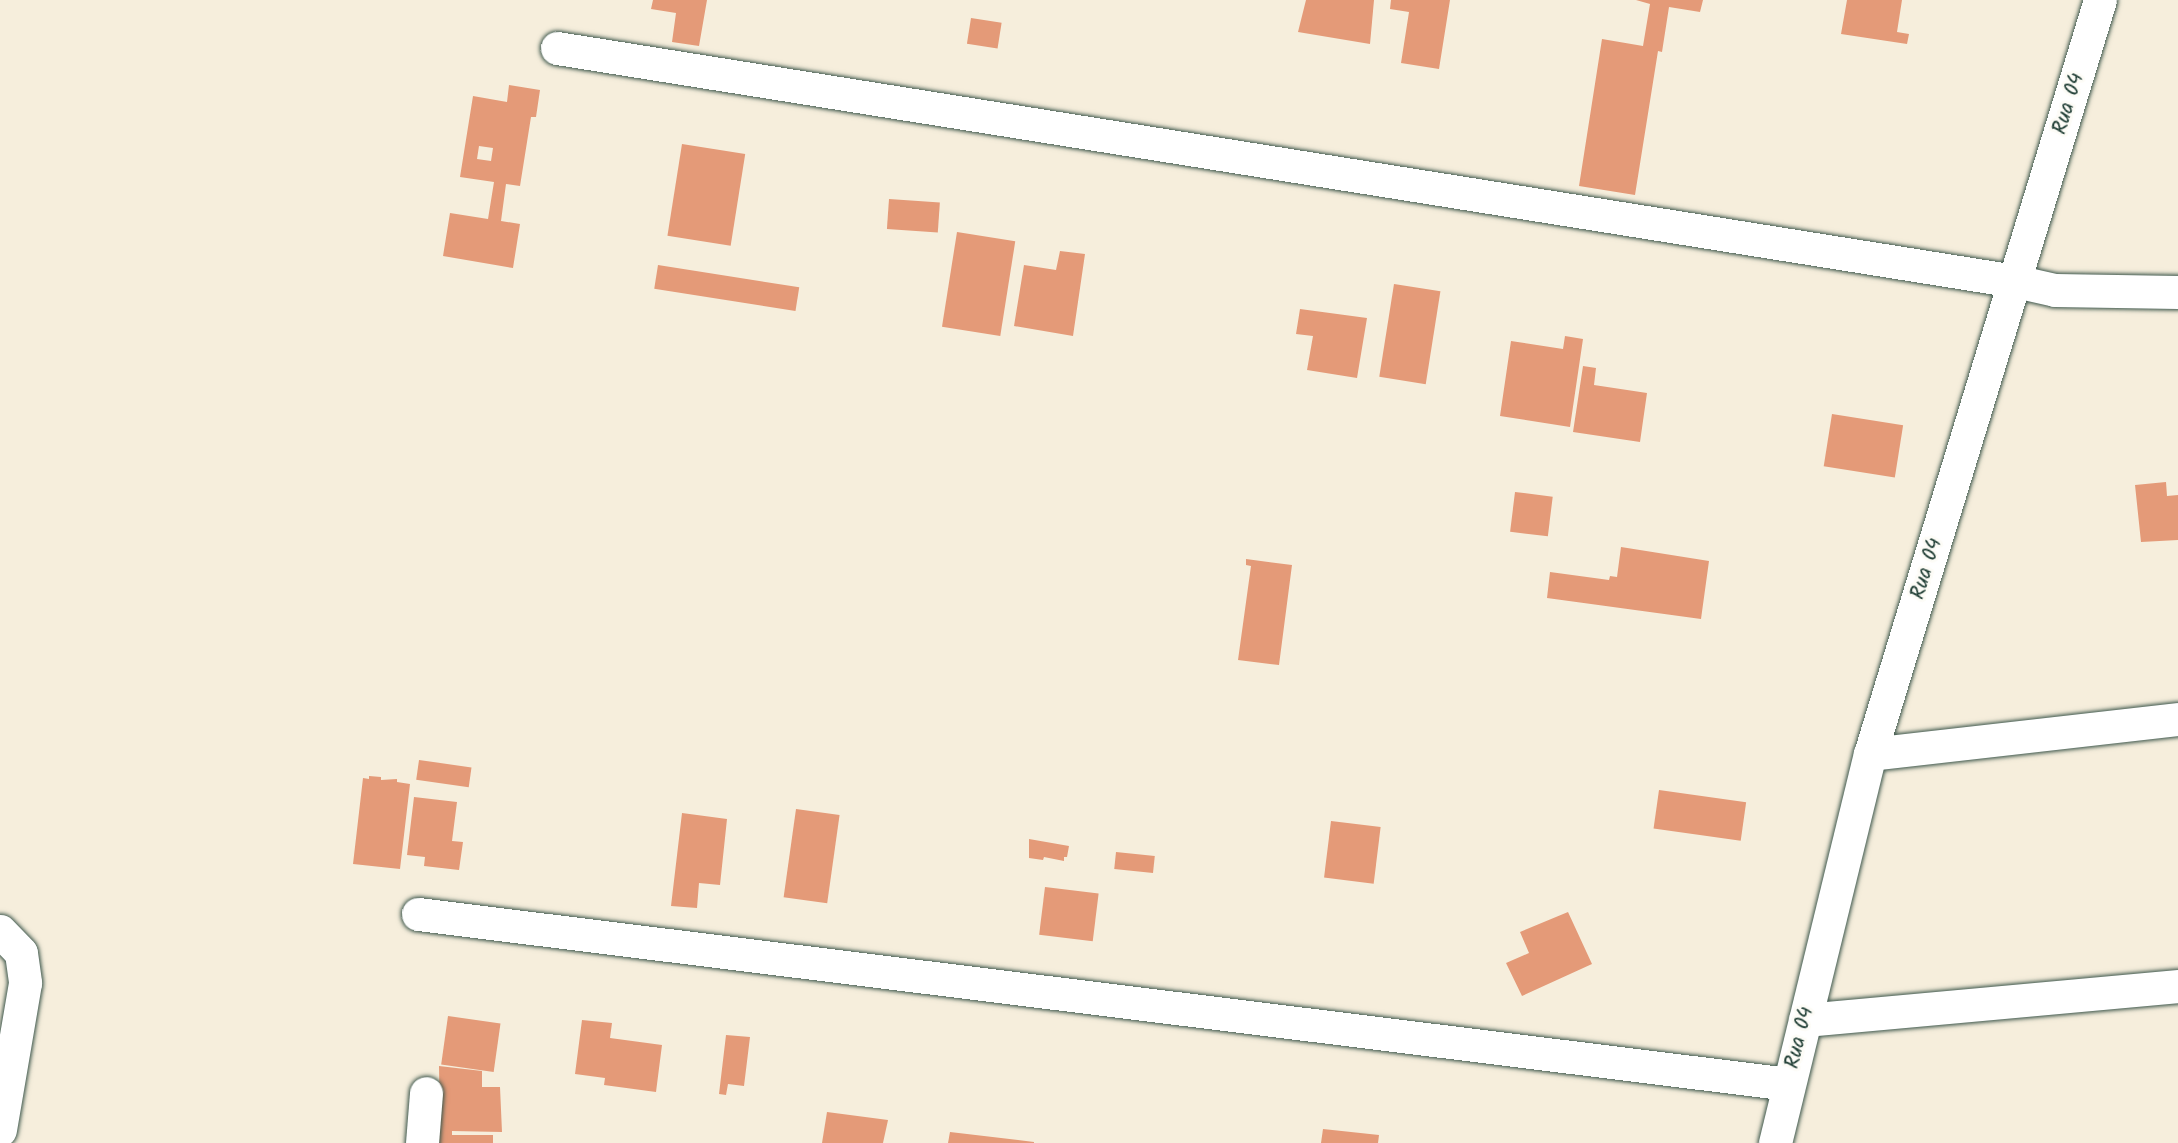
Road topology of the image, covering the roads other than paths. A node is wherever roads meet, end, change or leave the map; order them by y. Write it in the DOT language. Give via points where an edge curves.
graph roads {
  1 [pos="2100,0"];
  2 [pos="557,48"];
  3 [pos="2015,281"];
  4 [pos="2178,292"];
  5 [pos="2178,719"];
  6 [pos="1870,754"];
  7 [pos="418,914"];
  8 [pos="0,931"];
  9 [pos="2178,986"];
  10 [pos="1805,1020"];
  11 [pos="1789,1084"];
  12 [pos="426,1093"];
  13 [pos="0,1130"];
  14 [pos="422,1143"];
  15 [pos="1774,1143"];
  1 -- 3 [label="street, Rua 04"];
  2 -- 3 [label="street"];
  3 -- 4 [label="street" via="2055,290"];
  3 -- 6 [label="street, Rua 04"];
  5 -- 6 [label="street"];
  6 -- 10 [label="street, Rua 04"];
  7 -- 11 [label="street"];
  8 -- 13 [label="street" via="21,953 25,983"];
  9 -- 10 [label="street"];
  10 -- 11 [label="street, Rua 04"];
  11 -- 15 [label="street, Rua 04"];
  12 -- 14 [label="street"];
}
